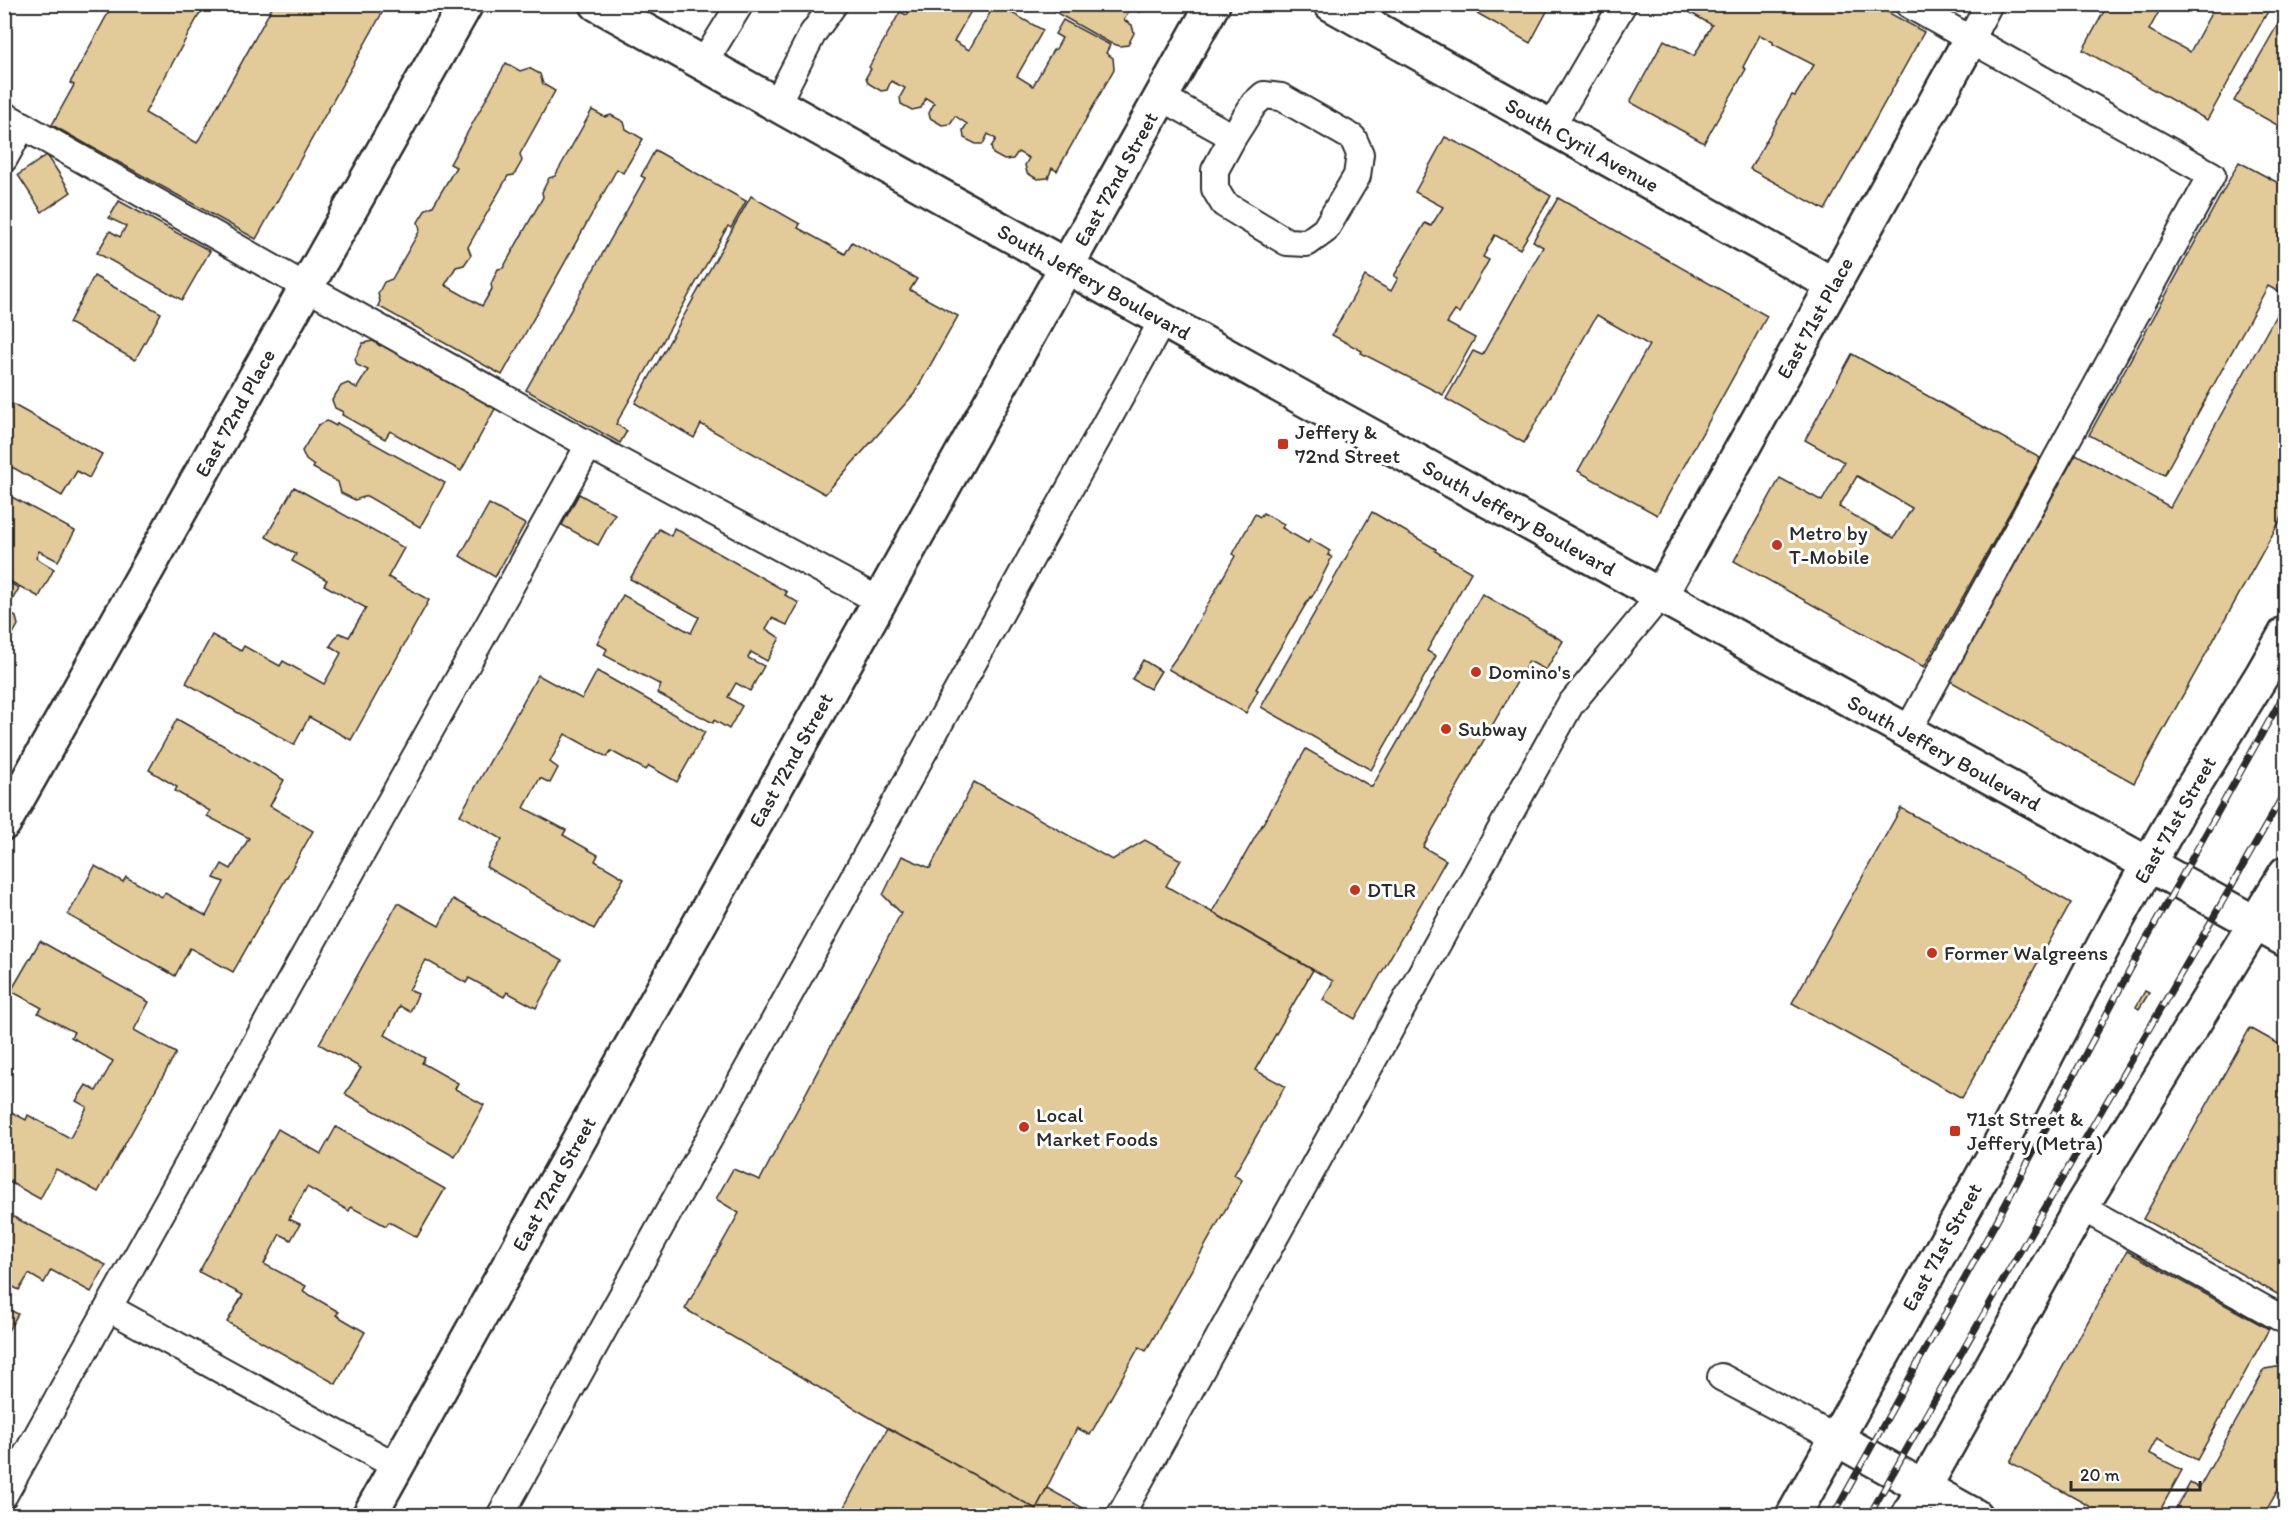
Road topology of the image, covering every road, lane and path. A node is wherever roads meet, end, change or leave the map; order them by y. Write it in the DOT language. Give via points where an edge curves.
graph roads {
  1 [pos="466,4"];
  2 [pos="597,4"];
  3 [pos="740,4"];
  4 [pos="834,4"];
  5 [pos="1213,4"];
  6 [pos="1331,4"];
  7 [pos="1623,4"];
  8 [pos="1908,4"];
  9 [pos="1989,4"];
  10 [pos="1970,40"];
  11 [pos="703,64"];
  12 [pos="1161,97"];
  13 [pos="776,105"];
  14 [pos="14,120"];
  15 [pos="1551,127"];
  16 [pos="1233,137"];
  17 [pos="4,159"];
  18 [pos="1066,267"];
  19 [pos="1833,285"];
  20 [pos="306,287"];
  21 [pos="1163,321"];
  22 [pos="589,445"];
  23 [pos="1660,596"];
  24 [pos="880,601"];
  25 [pos="2286,633"];
  26 [pos="1907,732"];
  27 [pos="4,823"];
  28 [pos="2149,864"];
  29 [pos="2286,873"];
  30 [pos="2255,924"];
  31 [pos="2286,940"];
  32 [pos="2081,1207"];
  33 [pos="109,1308"];
  34 [pos="2286,1321"];
  35 [pos="1721,1377"];
  36 [pos="1835,1438"];
  37 [pos="396,1466"];
  38 [pos="1924,1487"];
  39 [pos="4,1495"];
  40 [pos="369,1515"];
  41 [pos="500,1515"];
  42 [pos="1120,1515"];
  43 [pos="1793,1515"];
  44 [pos="1908,1515"];
  45 [pos="1975,1515"];
  1 -- 20 [label="street, East 72nd Place"];
  2 -- 11 [label="street, South Jeffery Boulevard"];
  3 -- 11 [label="lane"];
  4 -- 13 [label="lane" via="813,33"];
  5 -- 12 [label="street, East 72nd Street"];
  6 -- 15 [label="street, South Cyril Avenue"];
  7 -- 15 [label="lane"];
  8 -- 10 [label="lane"];
  9 -- 10 [label="lane"];
  10 -- 19 [label="street, East 71st Place"];
  10 -- 26 [label="lane" via="2212,175"];
  11 -- 13 [label="street, South Jeffery Boulevard"];
  12 -- 16 [label="lane"];
  12 -- 18 [label="street, East 72nd Street"];
  13 -- 18 [label="street, South Jeffery Boulevard"];
  14 -- 17 [label="lane"];
  14 -- 20 [label="lane"];
  15 -- 19 [label="street, South Cyril Avenue"];
  16 -- 16 [label="lane" via="1215,170 1215,189 1224,204 1287,242 1307,243 1325,231 1357,176 1360,154 1353,138 1281,97 1264,95"];
  18 -- 21 [label="street, South Jeffery Boulevard"];
  18 -- 24 [label="street, East 72nd Street"];
  19 -- 23 [label="street, East 71st Place"];
  20 -- 22 [label="lane"];
  20 -- 27 [label="street, East 72nd Place"];
  21 -- 23 [label="street, South Jeffery Boulevard"];
  21 -- 41 [label="lane"];
  22 -- 24 [label="lane"];
  22 -- 33 [label="lane"];
  23 -- 26 [label="street, South Jeffery Boulevard"];
  23 -- 42 [label="lane" via="1570,705"];
  24 -- 37 [label="street, East 72nd Street"];
  25 -- 28 [label="street, East 71st Street"];
  26 -- 28 [label="street, South Jeffery Boulevard"];
  28 -- 30 [label="street, South Jeffery Boulevard"];
  28 -- 36 [label="street, East 71st Street" via="1996,1152"];
  29 -- 30 [label="street"];
  30 -- 31 [label="street, South Jeffery Boulevard"];
  30 -- 32 [label="street"];
  32 -- 34 [label="lane"];
  32 -- 38 [label="street"];
  33 -- 37 [label="lane"];
  33 -- 39 [label="lane"];
  35 -- 36 [label="lane"];
  36 -- 38 [label="street"];
  36 -- 43 [label="street, East 71st Street"];
  37 -- 40 [label="street, East 72nd Street"];
  38 -- 44 [label="street"];
  38 -- 45 [label="street"];
}
